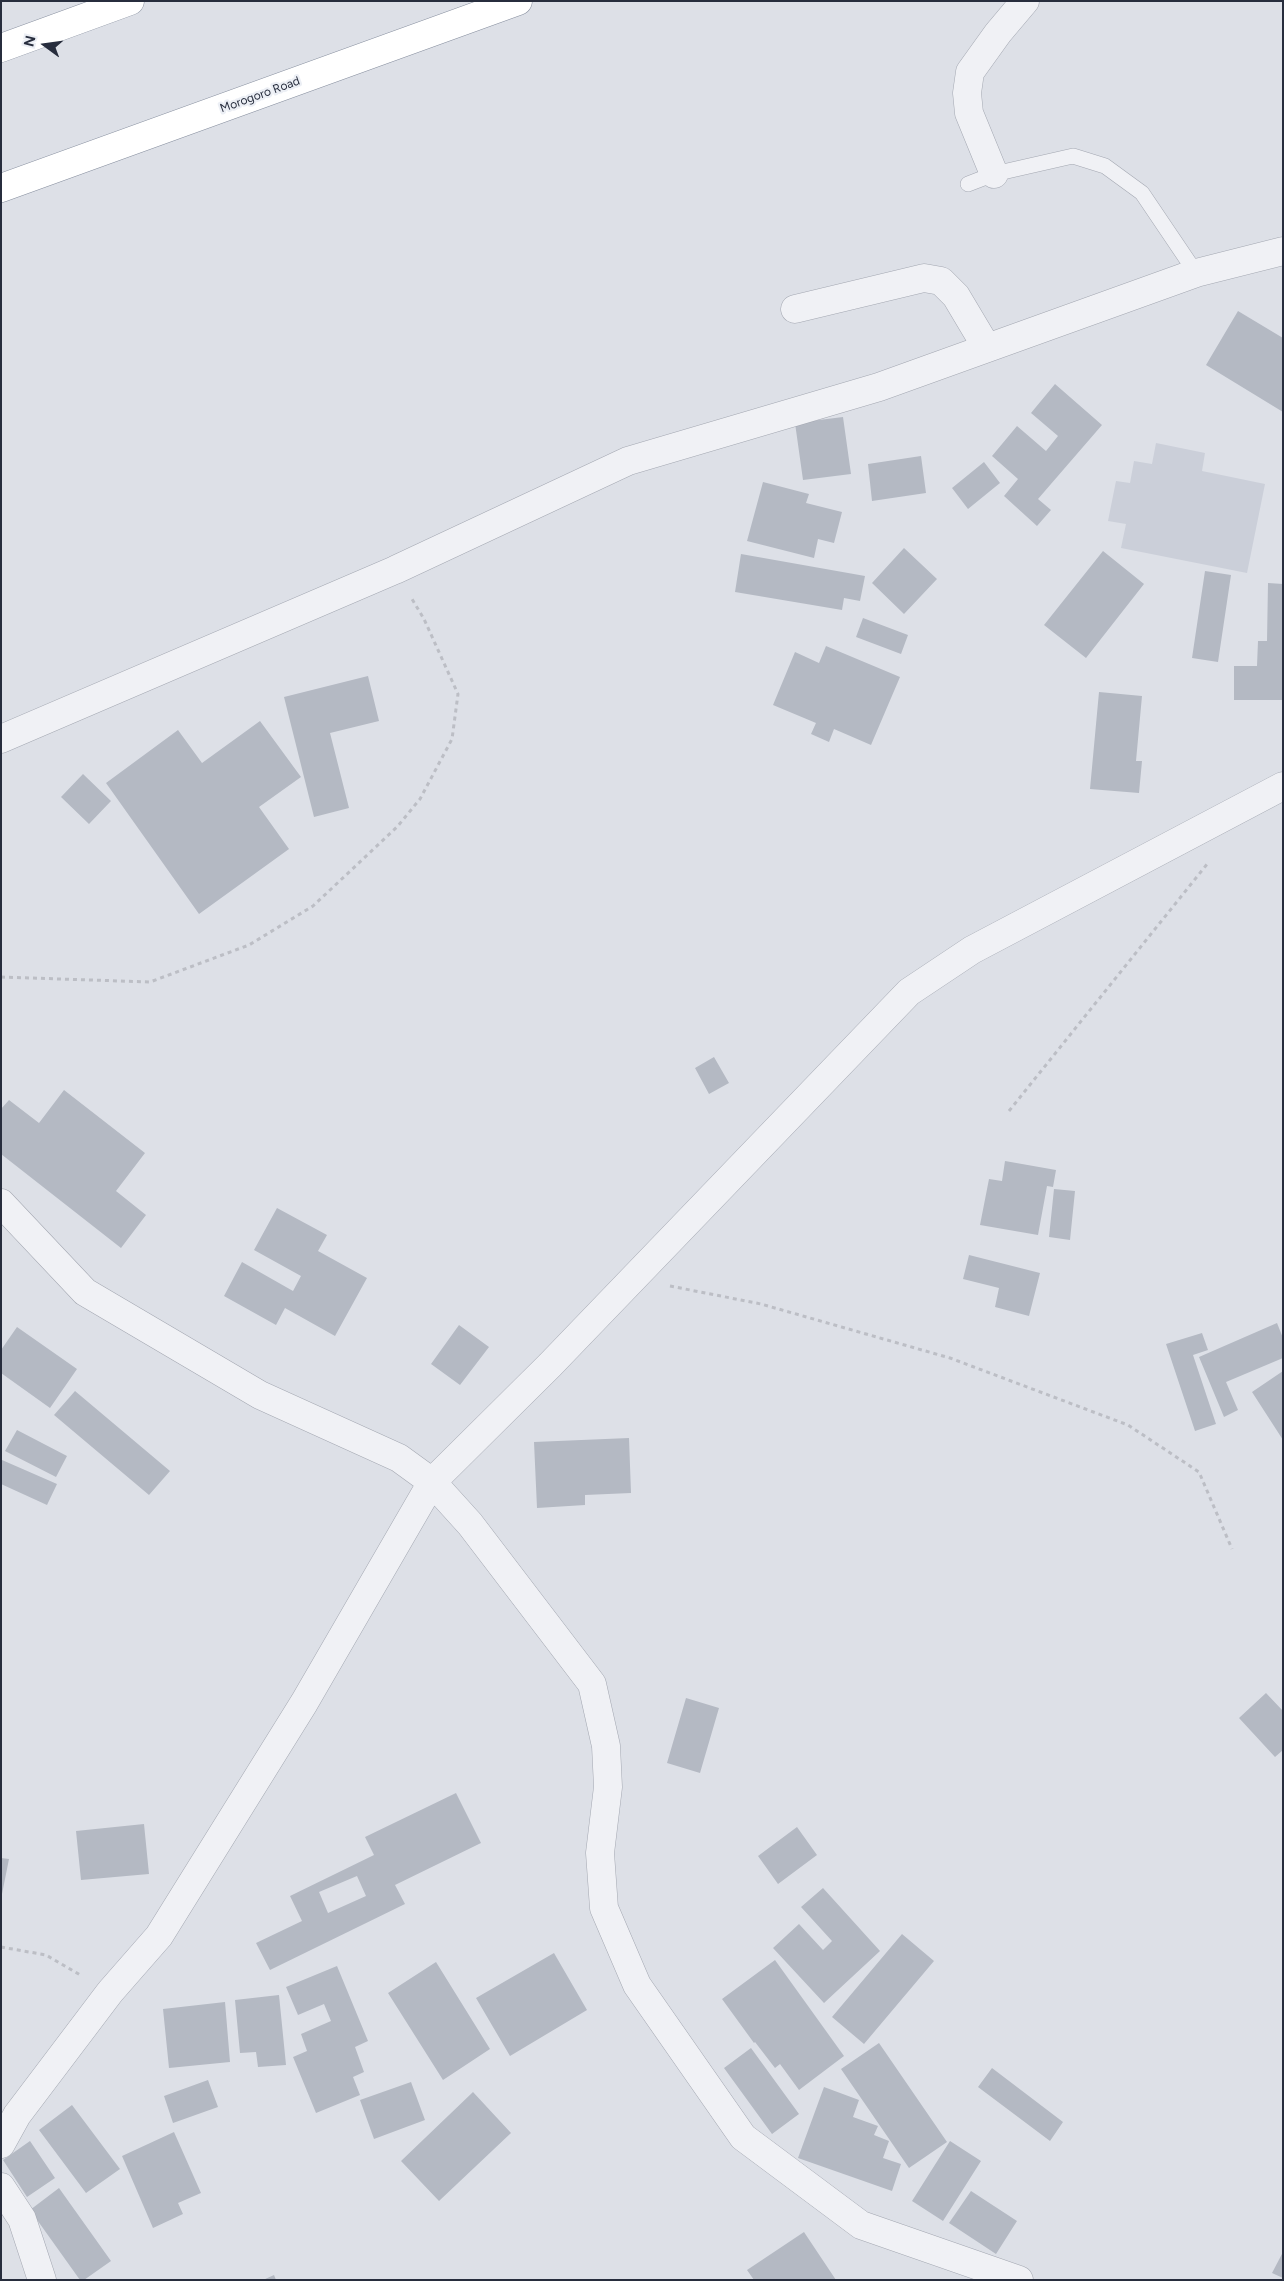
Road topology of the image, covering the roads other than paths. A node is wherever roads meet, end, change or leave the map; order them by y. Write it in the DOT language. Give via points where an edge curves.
graph roads {
  1 [pos="130,1"];
  2 [pos="518,1"];
  3 [pos="1025,1"];
  4 [pos="1,48"];
  5 [pos="994,174"];
  6 [pos="968,184"];
  7 [pos="1,188"];
  8 [pos="1283,251"];
  9 [pos="1196,273"];
  10 [pos="795,309"];
  11 [pos="987,348"];
  12 [pos="1,739"];
  13 [pos="1283,786"];
  14 [pos="1,1203"];
  15 [pos="432,1482"];
  16 [pos="1,2144"];
  17 [pos="1,2186"];
  18 [pos="42,2280"];
  19 [pos="1019,2280"];
  1 -- 4 [label="highway"];
  2 -- 7 [label="highway, Morogoro Road"];
  3 -- 5 [label="street" via="970,72 969,113"];
  5 -- 6 [label="lane"];
  5 -- 9 [label="lane" via="1073,156 1105,166 1142,192"];
  8 -- 9 [label="street"];
  9 -- 11 [label="street"];
  10 -- 11 [label="street" via="924,278 941,281 956,296"];
  11 -- 12 [label="street" via="879,387 628,461 395,570"];
  13 -- 15 [label="street" via="972,950 909,992"];
  14 -- 15 [label="street" via="85,1292 260,1395 399,1458"];
  15 -- 16 [label="street" via="304,1703 165,1928 110,1992 33,2093"];
  15 -- 19 [label="street" via="470,1524 592,1684 606,1746 608,1787 600,1853 604,1908 637,1985 743,2137 861,2225"];
  17 -- 18 [label="street" via="22,2219"];
}
